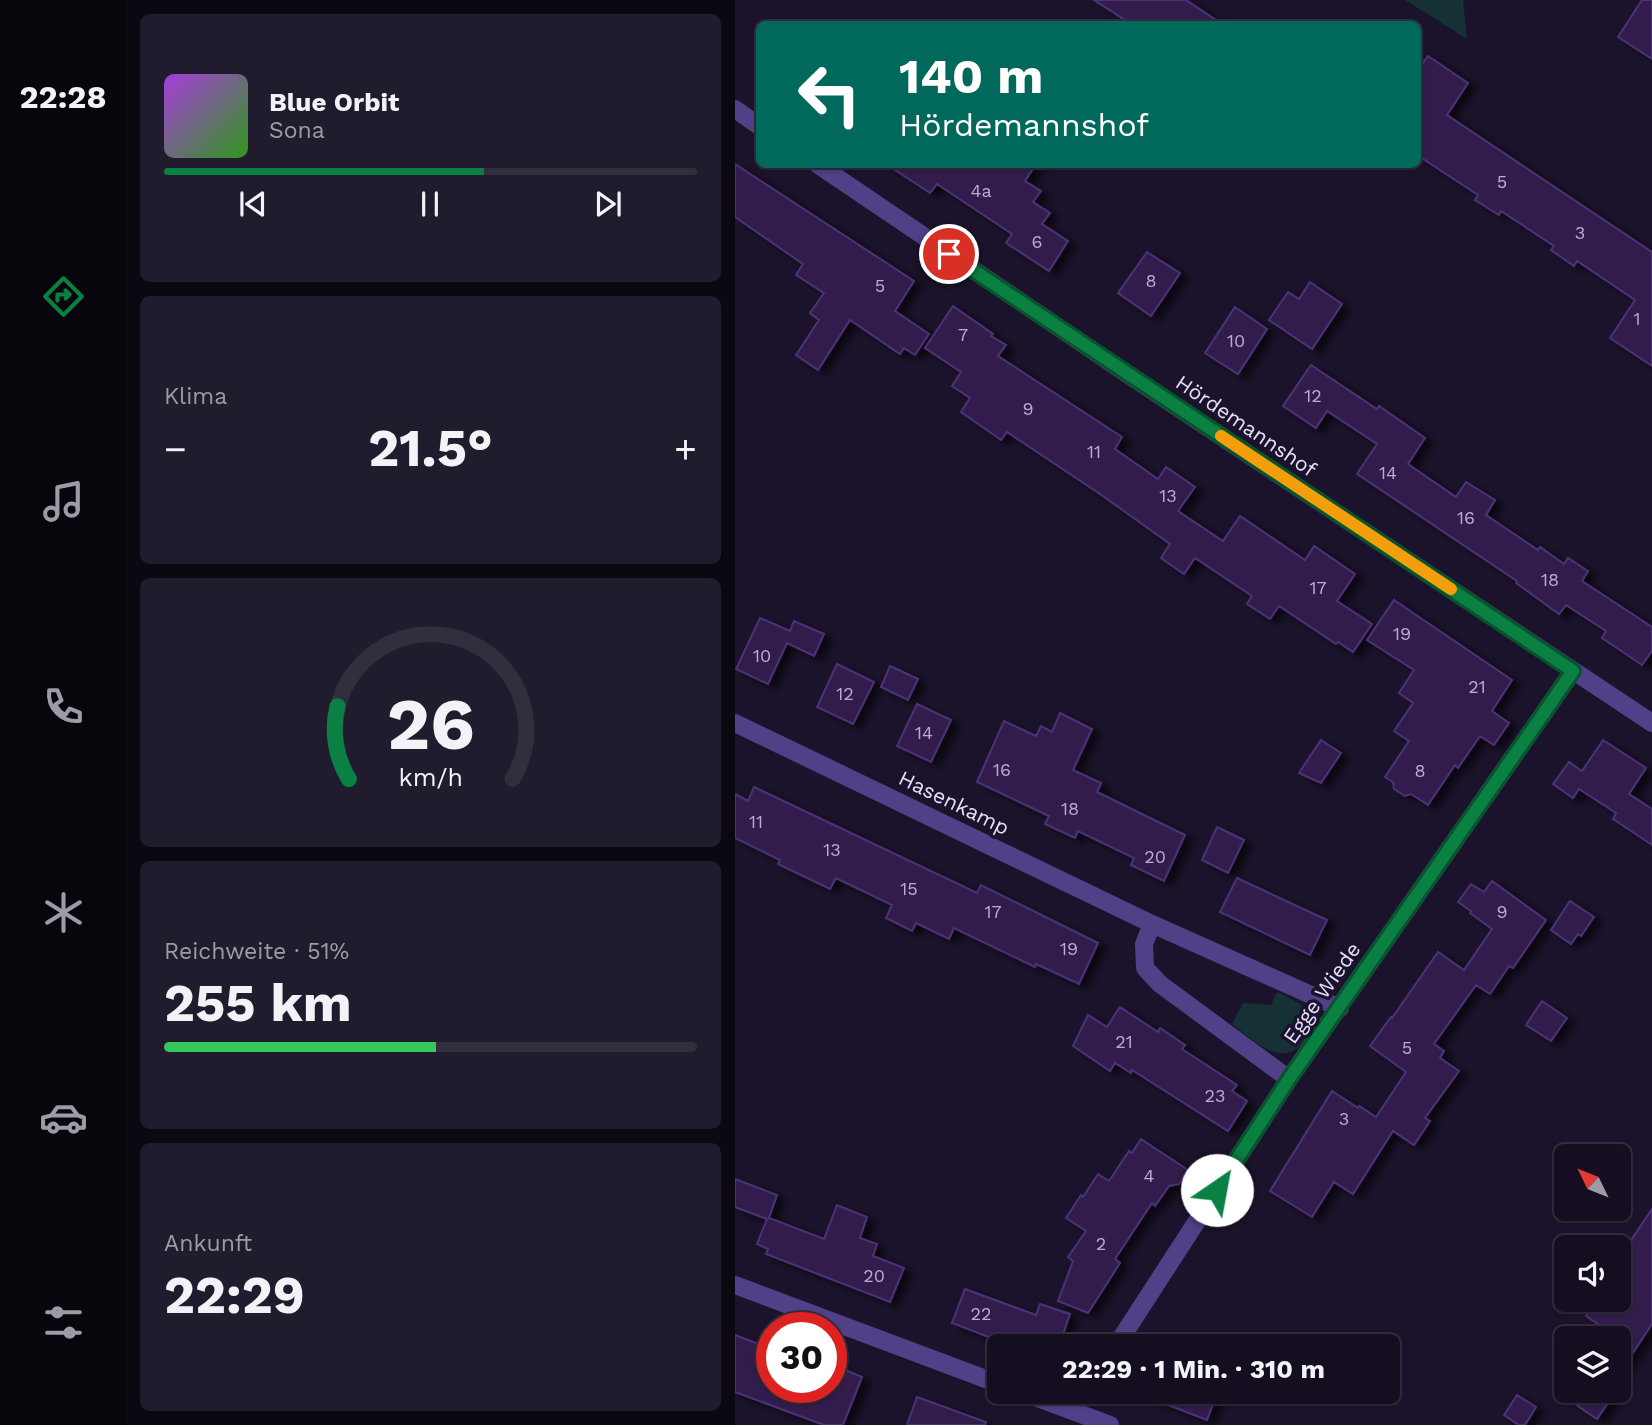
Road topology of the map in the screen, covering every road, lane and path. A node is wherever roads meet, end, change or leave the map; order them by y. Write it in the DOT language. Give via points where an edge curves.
graph roads {
  1 [pos="735,109"];
  2 [pos="756,124"];
  3 [pos="823,168"];
  4 [pos="1573,671"];
  5 [pos="735,723"];
  6 [pos="1652,723"];
  7 [pos="1152,924"];
  8 [pos="1340,1008"];
  9 [pos="1289,1079"];
  10 [pos="735,1284"];
  11 [pos="1124,1334"];
  12 [pos="987,1379"];
  13 [pos="1054,1404"];
  14 [pos="1078,1404"];
  15 [pos="1073,1411"];
  16 [pos="1109,1425"];
  1 -- 2 [label="street"];
  3 -- 4 [label="street, Hördemannshof"];
  4 -- 6 [label="street, Hördemannshof"];
  4 -- 8 [label="street, Egge Wiede"];
  5 -- 7 [label="street, Hasenkamp"];
  7 -- 8 [label="street, Hasenkamp"];
  7 -- 9 [label="street" via="1144,944 1145,968 1152,976"];
  8 -- 9 [label="street, Egge Wiede"];
  9 -- 11 [label="street, Egge Wiede"];
  10 -- 12 [label="street"];
  13 -- 15 [label="street"];
  14 -- 15 [label="street"];
  15 -- 16 [label="street"];
}
